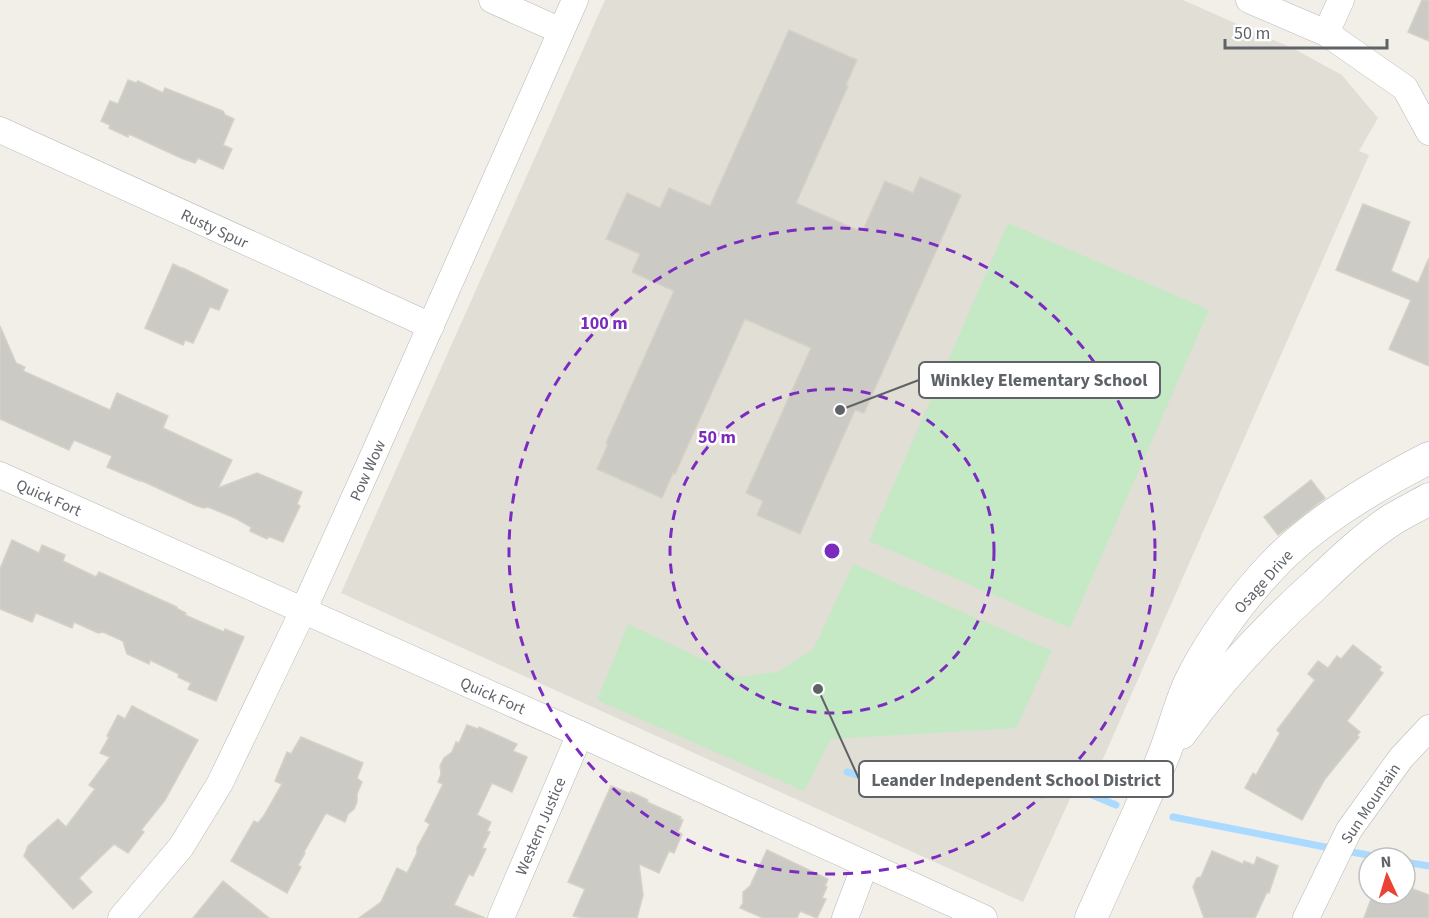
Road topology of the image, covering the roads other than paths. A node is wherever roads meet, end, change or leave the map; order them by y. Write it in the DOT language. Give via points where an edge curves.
graph roads {
  1 [pos="492,0"];
  2 [pos="575,0"];
  3 [pos="1249,0"];
  4 [pos="1341,0"];
  5 [pos="561,31"];
  6 [pos="1326,33"];
  7 [pos="0,130"];
  8 [pos="1429,132"];
  9 [pos="431,326"];
  10 [pos="1429,458"];
  11 [pos="0,475"];
  12 [pos="1429,499"];
  13 [pos="303,611"];
  14 [pos="1429,728"];
  15 [pos="580,734"];
  16 [pos="1162,761"];
  17 [pos="865,865"];
  18 [pos="121,918"];
  19 [pos="501,918"];
  20 [pos="845,918"];
  21 [pos="984,918"];
  22 [pos="1091,918"];
  23 [pos="1305,918"];
  1 -- 5 [label="street"];
  2 -- 5 [label="street, Pow Wow"];
  3 -- 6 [label="street"];
  4 -- 6 [label="street"];
  5 -- 9 [label="street, Pow Wow"];
  6 -- 8 [label="street" via="1405,88"];
  7 -- 9 [label="street, Rusty Spur"];
  9 -- 13 [label="street, Pow Wow"];
  10 -- 16 [label="street, Osage Drive" via="1312,531 1273,567 1208,650 1190,683"];
  11 -- 13 [label="street, Quick Fort"];
  12 -- 16 [label="street, Osage Drive" via="1392,520 1345,556 1296,602 1249,649 1195,713"];
  13 -- 15 [label="street, Quick Fort"];
  13 -- 18 [label="street, Pow Wow" via="220,783 181,847"];
  14 -- 23 [label="street, Sun Mountain" via="1401,758 1349,830"];
  15 -- 17 [label="street, Quick Fort"];
  15 -- 19 [label="street, Western Justice"];
  16 -- 22 [label="street, Osage Drive"];
  17 -- 20 [label="street"];
  17 -- 21 [label="street, Quick Fort"];
}
